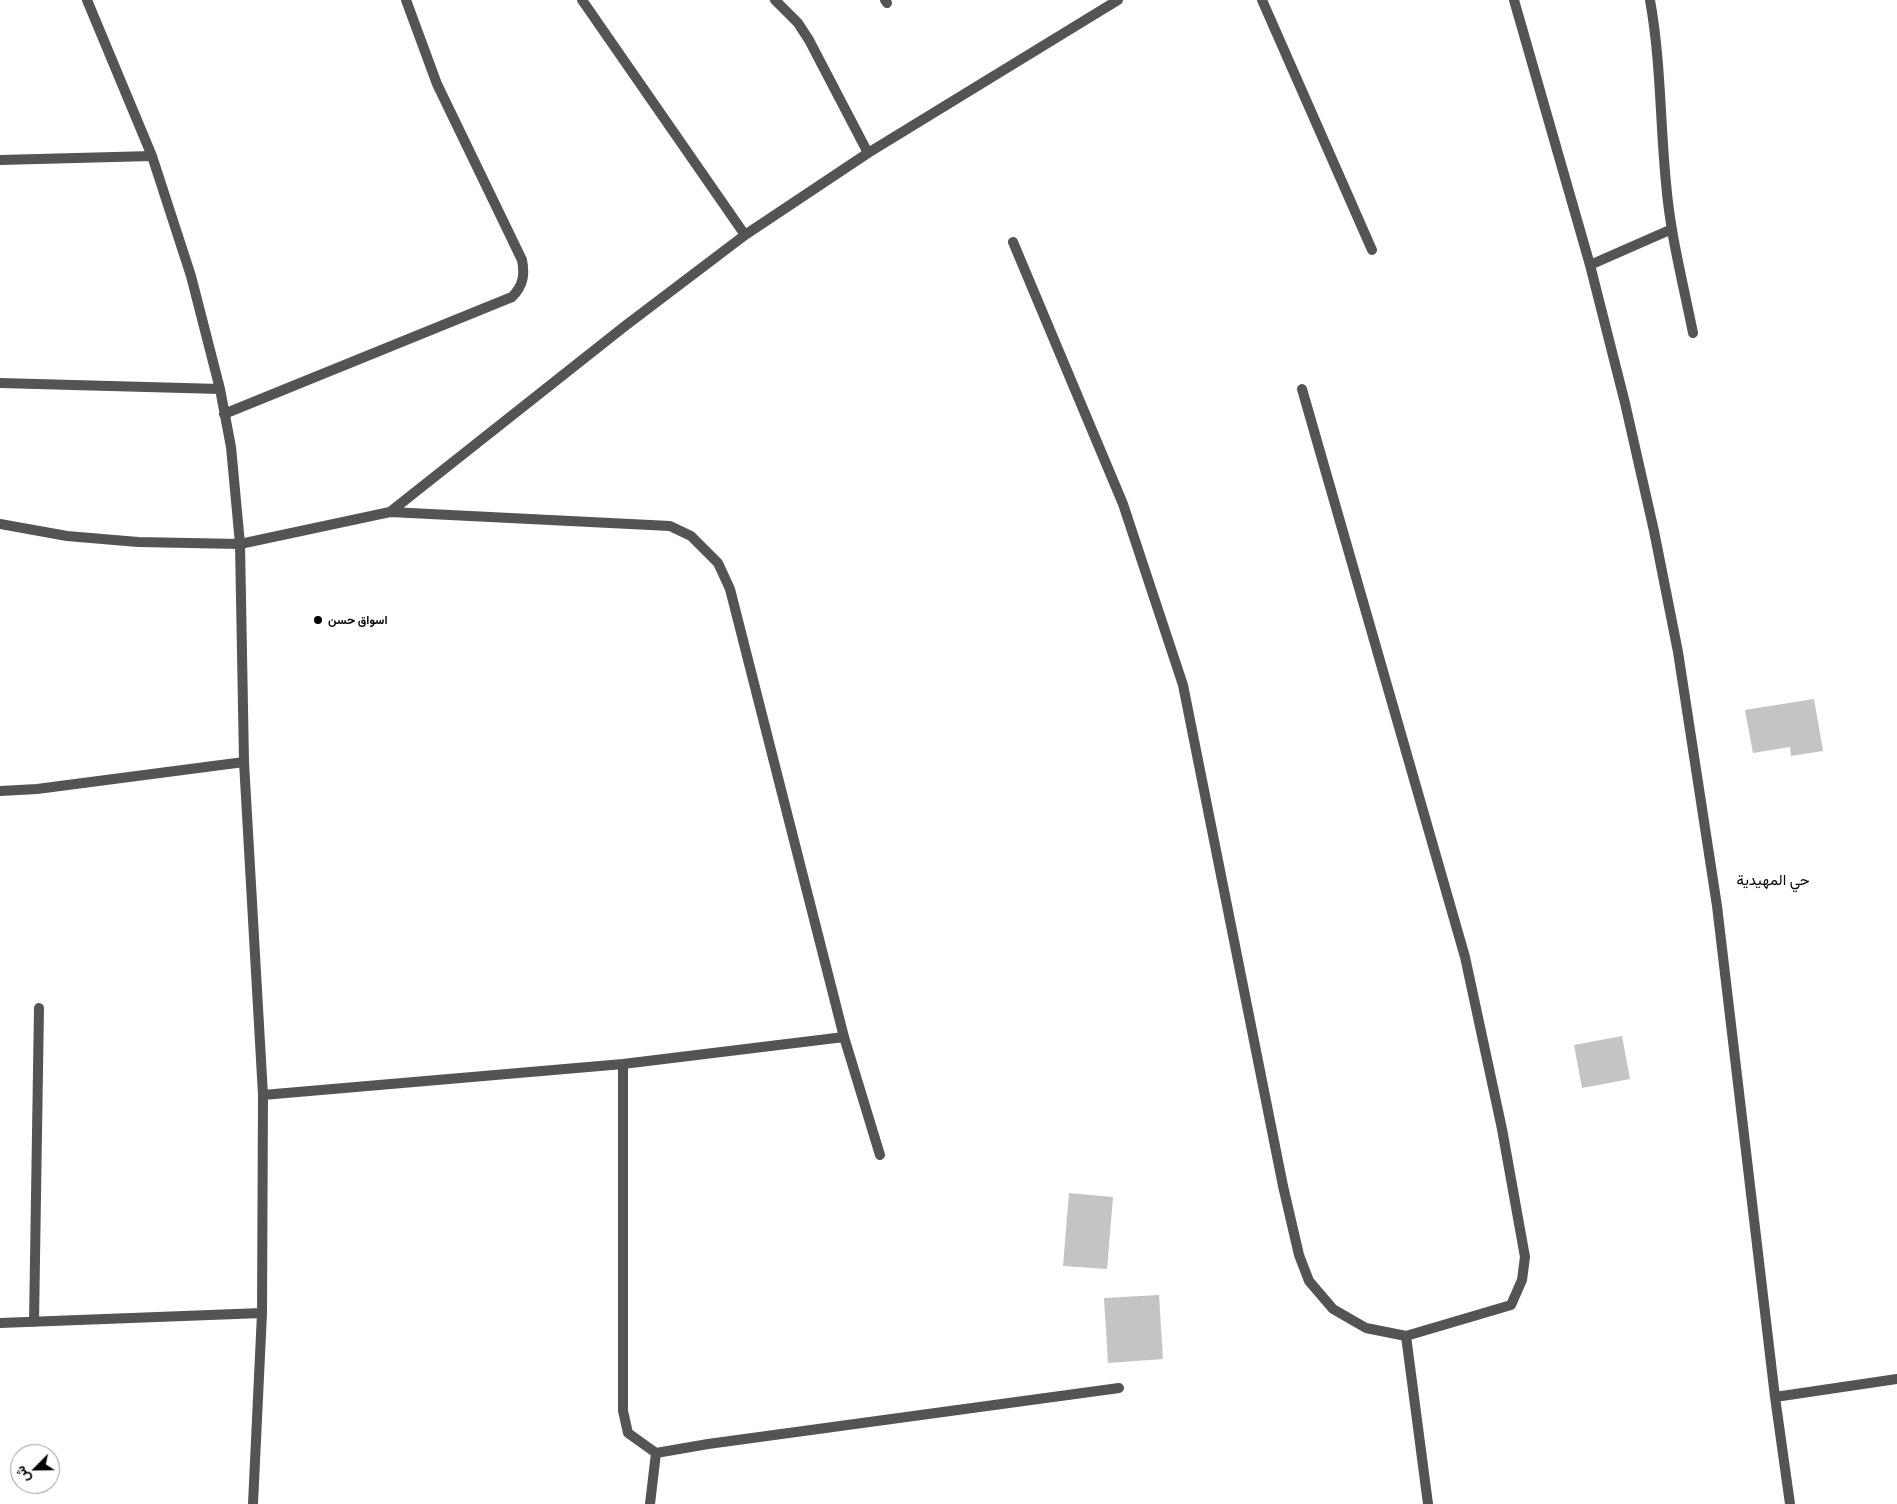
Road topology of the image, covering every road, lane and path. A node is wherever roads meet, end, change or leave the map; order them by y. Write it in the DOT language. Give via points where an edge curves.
graph roads {
  1 [pos="87,0"];
  2 [pos="406,0"];
  3 [pos="582,0"];
  4 [pos="775,0"];
  5 [pos="1118,0"];
  6 [pos="1262,0"];
  7 [pos="1514,0"];
  8 [pos="1650,0"];
  9 [pos="868,153"];
  10 [pos="152,156"];
  11 [pos="0,160"];
  12 [pos="1672,229"];
  13 [pos="745,235"];
  14 [pos="1013,242"];
  15 [pos="1372,250"];
  16 [pos="1590,265"];
  17 [pos="1693,333"];
  18 [pos="0,382"];
  19 [pos="220,388"];
  20 [pos="1302,389"];
  21 [pos="224,414"];
  22 [pos="390,512"];
  23 [pos="0,524"];
  24 [pos="240,544"];
  25 [pos="244,762"];
  26 [pos="0,791"];
  27 [pos="39,1008"];
  28 [pos="844,1037"];
  29 [pos="622,1064"];
  30 [pos="263,1095"];
  31 [pos="880,1156"];
  32 [pos="262,1313"];
  33 [pos="34,1322"];
  34 [pos="0,1323"];
  35 [pos="1406,1336"];
  36 [pos="1897,1379"];
  37 [pos="1119,1388"];
  38 [pos="1775,1397"];
  39 [pos="656,1453"];
  40 [pos="253,1504"];
  41 [pos="650,1504"];
  42 [pos="1428,1504"];
  43 [pos="1790,1504"];
  1 -- 10 [label="street"];
  2 -- 21 [label="street" via="437,84 522,260 523,281 512,297"];
  3 -- 13 [label="street"];
  4 -- 9 [label="street" via="798,23 809,40"];
  5 -- 9 [label="street"];
  6 -- 15 [label="street"];
  7 -- 16 [label="street"];
  8 -- 12 [label="street" via="1656,34"];
  9 -- 13 [label="street"];
  10 -- 11 [label="street"];
  10 -- 19 [label="street" via="191,276"];
  12 -- 16 [label="street"];
  12 -- 17 [label="street"];
  13 -- 22 [label="street" via="624,326"];
  14 -- 35 [label="street" via="1123,504 1183,685 1298,1255 1309,1281 1333,1309 1366,1328"];
  16 -- 38 [label="street" via="1636,448 1678,652 1718,906"];
  18 -- 19 [label="street"];
  19 -- 21 [label="street"];
  20 -- 35 [label="street" via="1465,958 1502,1129 1525,1257 1522,1280 1511,1305"];
  21 -- 24 [label="street" via="231,447"];
  22 -- 24 [label="street"];
  22 -- 28 [label="street" via="670,526 691,536 718,563 730,589"];
  23 -- 24 [label="street" via="67,536 138,542"];
  24 -- 25 [label="street"];
  25 -- 26 [label="street"];
  25 -- 30 [label="street"];
  27 -- 33 [label="street"];
  28 -- 29 [label="street"];
  28 -- 31 [label="street"];
  29 -- 30 [label="street"];
  29 -- 39 [label="street" via="623,1411 628,1433"];
  30 -- 32 [label="street"];
  32 -- 33 [label="street"];
  32 -- 40 [label="street"];
  33 -- 34 [label="street"];
  35 -- 42 [label="street"];
  36 -- 38 [label="street"];
  37 -- 39 [label="street"];
  38 -- 43 [label="street"];
  39 -- 41 [label="street"];
}
